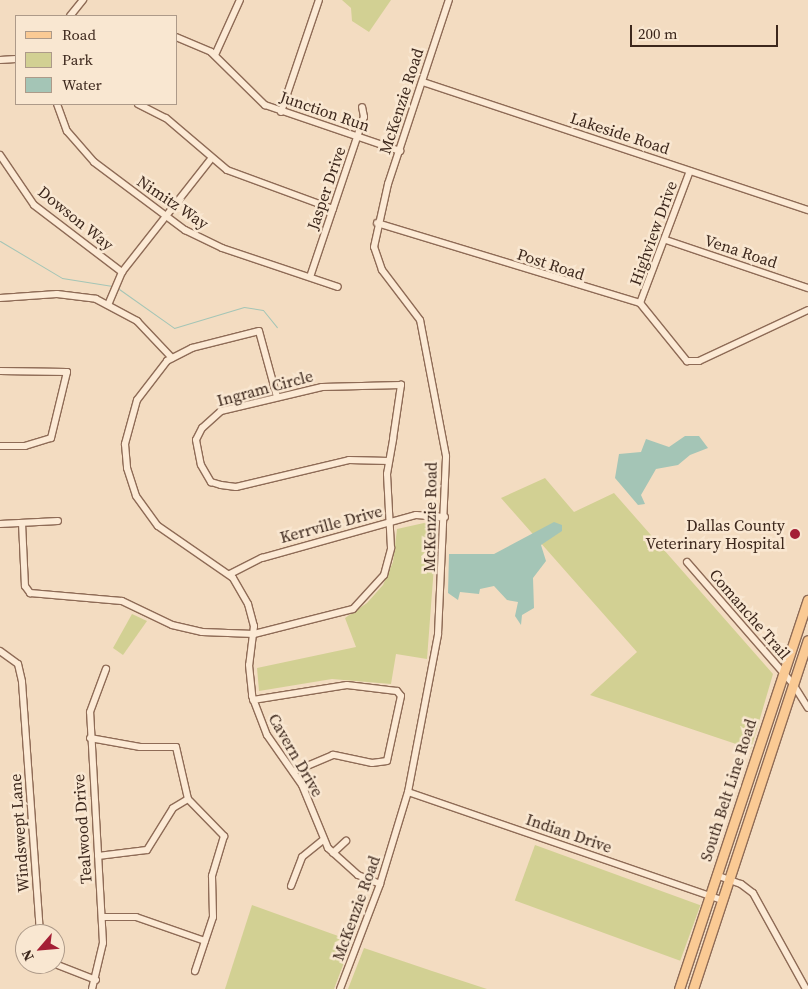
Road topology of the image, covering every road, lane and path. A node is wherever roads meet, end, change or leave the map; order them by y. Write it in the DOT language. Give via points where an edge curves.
graph roads {
  1 [pos="240,0"];
  2 [pos="319,0"];
  3 [pos="449,0"];
  4 [pos="80,1"];
  5 [pos="71,15"];
  6 [pos="178,38"];
  7 [pos="215,55"];
  8 [pos="15,59"];
  9 [pos="0,60"];
  10 [pos="423,82"];
  11 [pos="57,105"];
  12 [pos="140,105"];
  13 [pos="362,107"];
  14 [pos="281,112"];
  15 [pos="357,137"];
  16 [pos="400,151"];
  17 [pos="0,156"];
  18 [pos="210,160"];
  19 [pos="690,171"];
  20 [pos="333,209"];
  21 [pos="808,210"];
  22 [pos="165,216"];
  23 [pos="377,223"];
  24 [pos="666,240"];
  25 [pos="122,272"];
  26 [pos="310,277"];
  27 [pos="338,287"];
  28 [pos="808,288"];
  29 [pos="0,298"];
  30 [pos="640,303"];
  31 [pos="108,305"];
  32 [pos="808,310"];
  33 [pos="172,358"];
  34 [pos="0,371"];
  35 [pos="277,398"];
  36 [pos="0,446"];
  37 [pos="389,461"];
  38 [pos="444,517"];
  39 [pos="58,521"];
  40 [pos="22,523"];
  41 [pos="388,523"];
  42 [pos="0,524"];
  43 [pos="687,562"];
  44 [pos="230,574"];
  45 [pos="808,600"];
  46 [pos="254,634"];
  47 [pos="808,640"];
  48 [pos="0,651"];
  49 [pos="106,669"];
  50 [pos="783,672"];
  51 [pos="793,684"];
  52 [pos="253,700"];
  53 [pos="808,708"];
  54 [pos="90,738"];
  55 [pos="293,772"];
  56 [pos="408,792"];
  57 [pos="188,799"];
  58 [pos="324,839"];
  59 [pos="346,841"];
  60 [pos="333,853"];
  61 [pos="98,856"];
  62 [pos="716,875"];
  63 [pos="728,879"];
  64 [pos="380,884"];
  65 [pos="292,886"];
  66 [pos="709,896"];
  67 [pos="721,900"];
  68 [pos="102,916"];
  69 [pos="39,924"];
  70 [pos="205,941"];
  71 [pos="65,968"];
  72 [pos="195,971"];
  73 [pos="96,980"];
  74 [pos="92,989"];
  75 [pos="340,989"];
  76 [pos="679,989"];
  77 [pos="693,989"];
  78 [pos="806,989"];
  1 -- 7 [label="street" via="229,33"];
  2 -- 14 [label="street"];
  3 -- 10 [label="street, McKenzie Road"];
  4 -- 5 [label="street"];
  6 -- 7 [label="street, Junction Run"];
  7 -- 14 [label="street, Junction Run" via="249,93"];
  8 -- 9 [label="street"];
  10 -- 16 [label="street, McKenzie Road"];
  10 -- 19 [label="street, Lakeside Road"];
  11 -- 22 [label="street, Nimitz Way" via="76,143"];
  12 -- 18 [label="street" via="166,118"];
  13 -- 15 [label="street, Jasper Drive"];
  14 -- 15 [label="street, Junction Run"];
  15 -- 16 [label="street, Junction Run"];
  15 -- 20 [label="street, Jasper Drive"];
  16 -- 23 [label="street, McKenzie Road"];
  17 -- 25 [label="street, Dowson Way" via="34,205"];
  18 -- 20 [label="street" via="246,180"];
  18 -- 22 [label="street"];
  19 -- 21 [label="street, Lakeside Road"];
  19 -- 24 [label="street, Highview Drive"];
  20 -- 26 [label="street, Jasper Drive"];
  22 -- 25 [label="street"];
  22 -- 26 [label="street, Nimitz Way" via="222,248"];
  23 -- 30 [label="street, Post Road"];
  23 -- 38 [label="street, McKenzie Road" via="374,247 382,270 414,308 424,332 446,456"];
  24 -- 28 [label="street, Vena Road"];
  24 -- 30 [label="street, Highview Drive"];
  25 -- 31 [label="street"];
  26 -- 27 [label="street, Nimitz Way"];
  29 -- 31 [label="street" via="57,294"];
  30 -- 32 [label="street" via="687,361 693,362"];
  31 -- 33 [label="street" via="137,321"];
  33 -- 35 [label="street, Cavern Drive" via="192,348 259,331"];
  33 -- 44 [label="street, Cavern Drive" via="155,374 130,415 127,468 136,496 158,526"];
  34 -- 36 [label="street" via="66,372 50,438 26,446"];
  35 -- 37 [label="street, Ingram Circle" via="322,387 402,385"];
  35 -- 37 [label="street, Ingram Circle" via="221,411 202,428 197,451 211,482 236,487 349,460"];
  37 -- 41 [label="street"];
  38 -- 41 [label="street, Kerrville Drive" via="416,515"];
  38 -- 56 [label="street, McKenzie Road" via="433,676"];
  39 -- 40 [label="street"];
  40 -- 42 [label="street"];
  40 -- 46 [label="street" via="25,586 30,593 122,601 172,625 202,632"];
  41 -- 44 [label="street, Kerrville Drive" via="262,558"];
  41 -- 46 [label="street" via="391,548 384,575 362,602 334,616"];
  43 -- 50 [label="street, Comanche Trail"];
  44 -- 46 [label="street, Cavern Drive" via="248,604"];
  45 -- 50 [label="main road, South Belt Line Road"];
  46 -- 52 [label="street, Cavern Drive" via="249,665"];
  47 -- 51 [label="main road, South Belt Line Road"];
  48 -- 69 [label="street, Windswept Lane" via="18,664 22,682"];
  49 -- 54 [label="street, Tealwood Drive" via="94,692"];
  50 -- 51 [label="street, Comanche Trail"];
  50 -- 62 [label="main road, South Belt Line Road"];
  51 -- 53 [label="street, Comanche Trail"];
  51 -- 63 [label="main road, South Belt Line Road"];
  52 -- 55 [label="street, Cavern Drive" via="267,734"];
  52 -- 55 [label="street" via="347,685 397,691 401,696 387,761 372,763 333,755"];
  54 -- 57 [label="street" via="140,748 176,747"];
  54 -- 61 [label="street, Tealwood Drive"];
  55 -- 58 [label="street, Cavern Drive"];
  56 -- 64 [label="street, McKenzie Road"];
  56 -- 66 [label="street, Indian Drive"];
  57 -- 61 [label="street" via="173,808 147,850"];
  57 -- 70 [label="street" via="224,836 212,876 213,917"];
  58 -- 60 [label="street, Cavern Drive"];
  58 -- 65 [label="street" via="302,857"];
  59 -- 60 [label="street"];
  60 -- 64 [label="street, Cavern Drive" via="358,875"];
  61 -- 68 [label="street, Tealwood Drive"];
  62 -- 63 [label="street"];
  62 -- 66 [label="main road, South Belt Line Road"];
  63 -- 67 [label="main road, South Belt Line Road"];
  63 -- 78 [label="street" via="753,893 768,914"];
  64 -- 75 [label="street, McKenzie Road"];
  66 -- 67 [label="street, Indian Drive"];
  66 -- 76 [label="main road, South Belt Line Road"];
  67 -- 77 [label="main road, South Belt Line Road"];
  68 -- 70 [label="street" via="136,917"];
  68 -- 73 [label="street, Tealwood Drive" via="102,958"];
  70 -- 72 [label="street"];
  71 -- 73 [label="street"];
  73 -- 74 [label="street, Tealwood Drive"];
}
